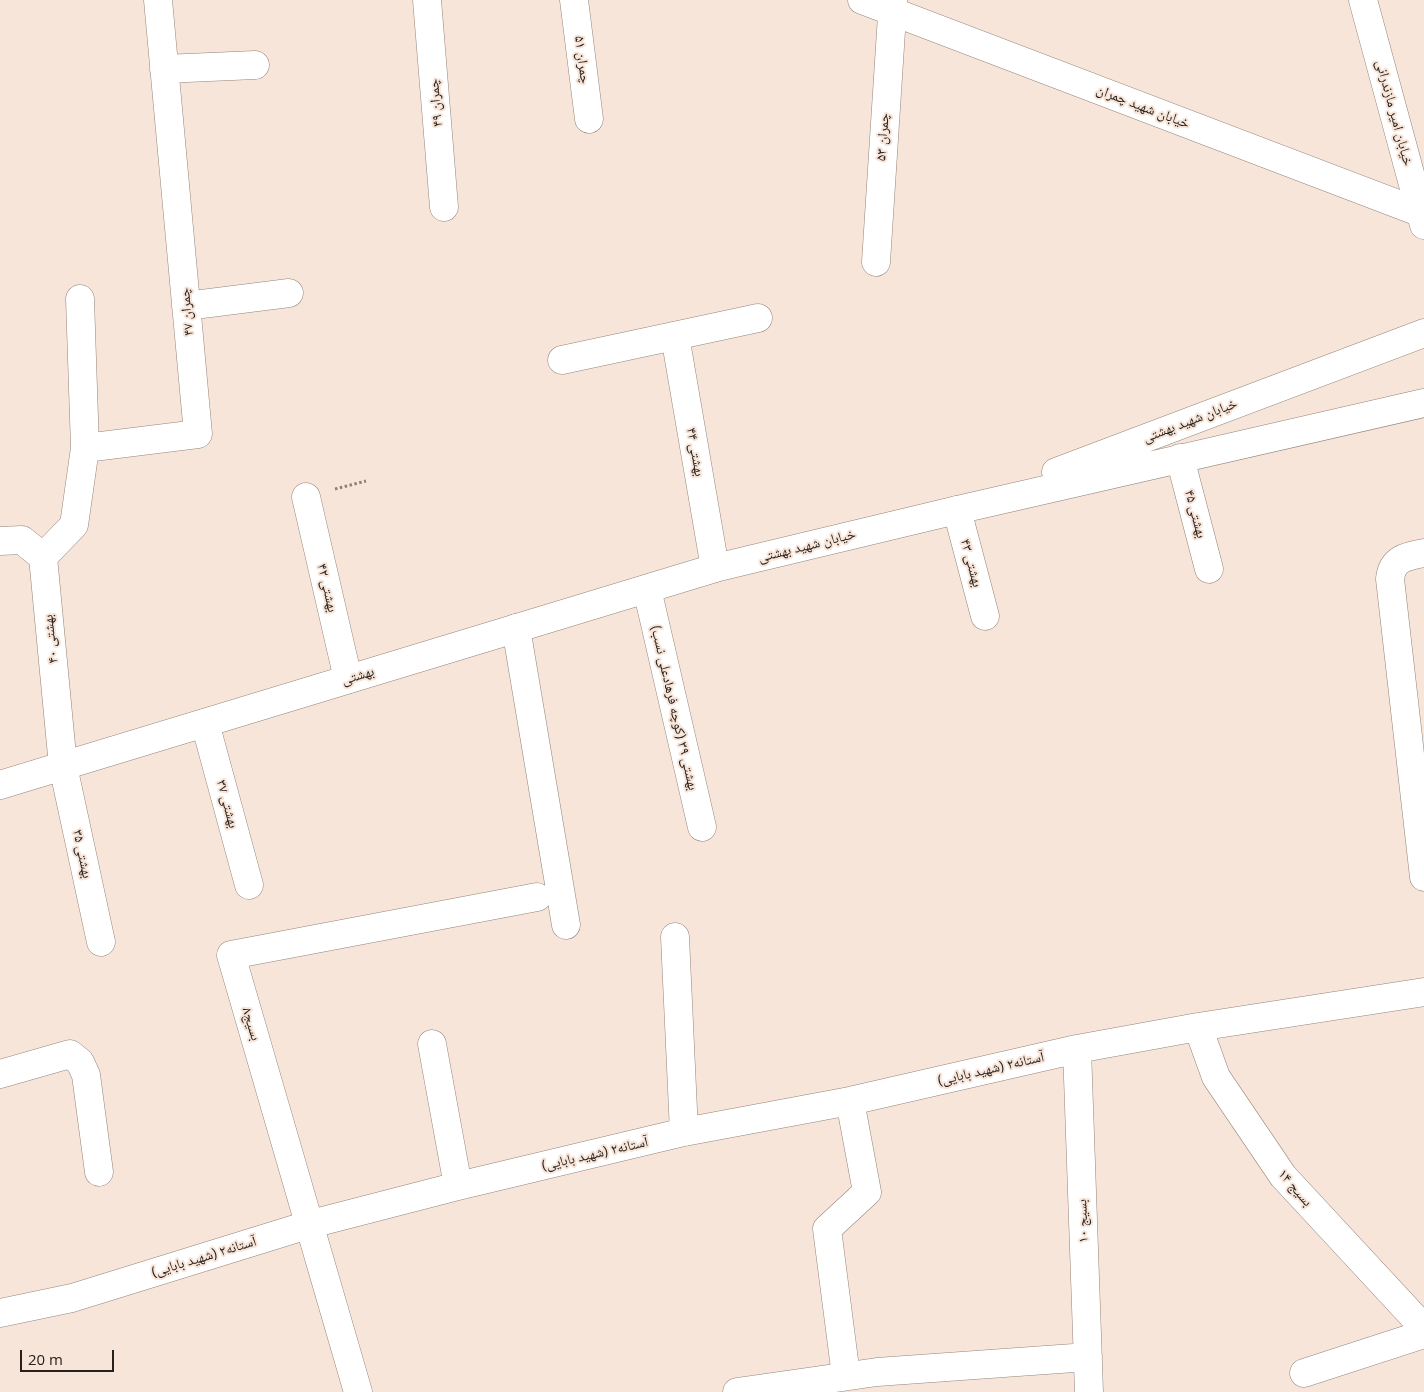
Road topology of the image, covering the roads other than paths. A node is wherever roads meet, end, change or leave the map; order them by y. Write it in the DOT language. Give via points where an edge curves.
graph roads {
  1 [pos="158,0"];
  2 [pos="427,0"];
  3 [pos="574,0"];
  4 [pos="862,0"];
  5 [pos="1363,0"];
  6 [pos="893,6"];
  7 [pos="255,65"];
  8 [pos="164,69"];
  9 [pos="589,119"];
  10 [pos="444,207"];
  11 [pos="1423,217"];
  12 [pos="876,262"];
  13 [pos="289,293"];
  14 [pos="80,299"];
  15 [pos="186,306"];
  16 [pos="1424,309"];
  17 [pos="758,318"];
  18 [pos="675,336"];
  19 [pos="1415,336"];
  20 [pos="562,360"];
  21 [pos="1424,402"];
  22 [pos="85,448"];
  23 [pos="1180,458"];
  24 [pos="306,497"];
  25 [pos="957,510"];
  26 [pos="0,541"];
  27 [pos="1424,553"];
  28 [pos="43,557"];
  29 [pos="715,568"];
  30 [pos="1209,569"];
  31 [pos="647,589"];
  32 [pos="985,616"];
  33 [pos="516,628"];
  34 [pos="348,679"];
  35 [pos="205,722"];
  36 [pos="63,766"];
  37 [pos="0,785"];
  38 [pos="702,827"];
  39 [pos="1424,877"];
  40 [pos="249,884"];
  41 [pos="537,897"];
  42 [pos="566,925"];
  43 [pos="674,937"];
  44 [pos="101,942"];
  45 [pos="1424,992"];
  46 [pos="1198,1027"];
  47 [pos="432,1044"];
  48 [pos="1077,1049"];
  49 [pos="0,1074"];
  50 [pos="850,1101"];
  51 [pos="684,1132"];
  52 [pos="99,1172"];
  53 [pos="458,1186"];
  54 [pos="311,1224"];
  55 [pos="1,1310"];
  56 [pos="1424,1328"];
  57 [pos="1424,1334"];
  58 [pos="1088,1357"];
  59 [pos="1304,1372"];
  60 [pos="846,1376"];
  61 [pos="878,1382"];
  62 [pos="358,1392"];
  63 [pos="737,1392"];
  64 [pos="1089,1392"];
  1 -- 8 [label="street, چمران ۴۷"];
  2 -- 10 [label="street, چمران ۴۹"];
  3 -- 9 [label="street, چمران ۵۱"];
  4 -- 6 [label="street, خیابان شهید چمران"];
  5 -- 11 [label="street, خیابان امیر مازندرانی"];
  6 -- 11 [label="street, خیابان شهید چمران"];
  6 -- 12 [label="street, چمران ۵۳"];
  7 -- 8 [label="street"];
  8 -- 15 [label="street, چمران ۴۷"];
  13 -- 15 [label="street"];
  14 -- 22 [label="street"];
  15 -- 22 [label="street, چمران ۴۷" via="198,434"];
  16 -- 19 [label="street"];
  17 -- 18 [label="street"];
  18 -- 20 [label="street"];
  18 -- 29 [label="street, بهشتی ۴۴"];
  19 -- 25 [label="street, خیابان شهید بهشتی"];
  21 -- 23 [label="street, خیابان شهید بهشتی"];
  22 -- 28 [label="street" via="74,525"];
  23 -- 25 [label="street, خیابان شهید بهشتی"];
  23 -- 30 [label="street, بهشتی ۴۵"];
  24 -- 34 [label="street, بهشتی ۴۲"];
  25 -- 29 [label="street, خیابان شهید بهشتی"];
  25 -- 32 [label="street, بهشتی ۴۳"];
  26 -- 28 [label="street" via="22,540"];
  27 -- 39 [label="street" via="1400,559 1391,570 1390,579"];
  28 -- 36 [label="street, بهشتی ۴۰"];
  29 -- 31 [label="street, بهشتی"];
  31 -- 33 [label="street, بهشتی"];
  31 -- 38 [label="street, بهشتی ۳۹ (کوچه فرهادعلی نسب)"];
  33 -- 34 [label="street, بهشتی"];
  33 -- 42 [label="street"];
  34 -- 35 [label="street, بهشتی"];
  35 -- 36 [label="street, بهشتی"];
  35 -- 40 [label="street, بهشتی ۳۷"];
  36 -- 37 [label="street, بهشتی"];
  36 -- 44 [label="street, بهشتی ۳۵"];
  41 -- 54 [label="street, بسیج۸" via="231,955"];
  43 -- 51 [label="street"];
  45 -- 46 [label="street, آستانه۲ (شهید بابایی)"];
  46 -- 48 [label="street, آستانه۲ (شهید بابایی)"];
  46 -- 56 [label="street, بسیج ۱۴" via="1216,1077 1283,1176"];
  47 -- 53 [label="street"];
  48 -- 50 [label="street, آستانه۲ (شهید بابایی)"];
  48 -- 58 [label="street, بسیج ۱۰"];
  49 -- 52 [label="street" via="70,1054 80,1062 86,1074"];
  50 -- 51 [label="street, آستانه۲ (شهید بابایی)"];
  50 -- 60 [label="street" via="867,1192 827,1229"];
  51 -- 53 [label="street, آستانه۲ (شهید بابایی)"];
  53 -- 54 [label="street, آستانه۲ (شهید بابایی)"];
  54 -- 55 [label="street, آستانه۲ (شهید بابایی)" via="72,1298"];
  54 -- 62 [label="street, بسیج۸"];
  57 -- 59 [label="street"];
  58 -- 61 [label="street"];
  58 -- 64 [label="street, بسیج ۱۰"];
  60 -- 61 [label="street"];
  60 -- 63 [label="street"];
}
